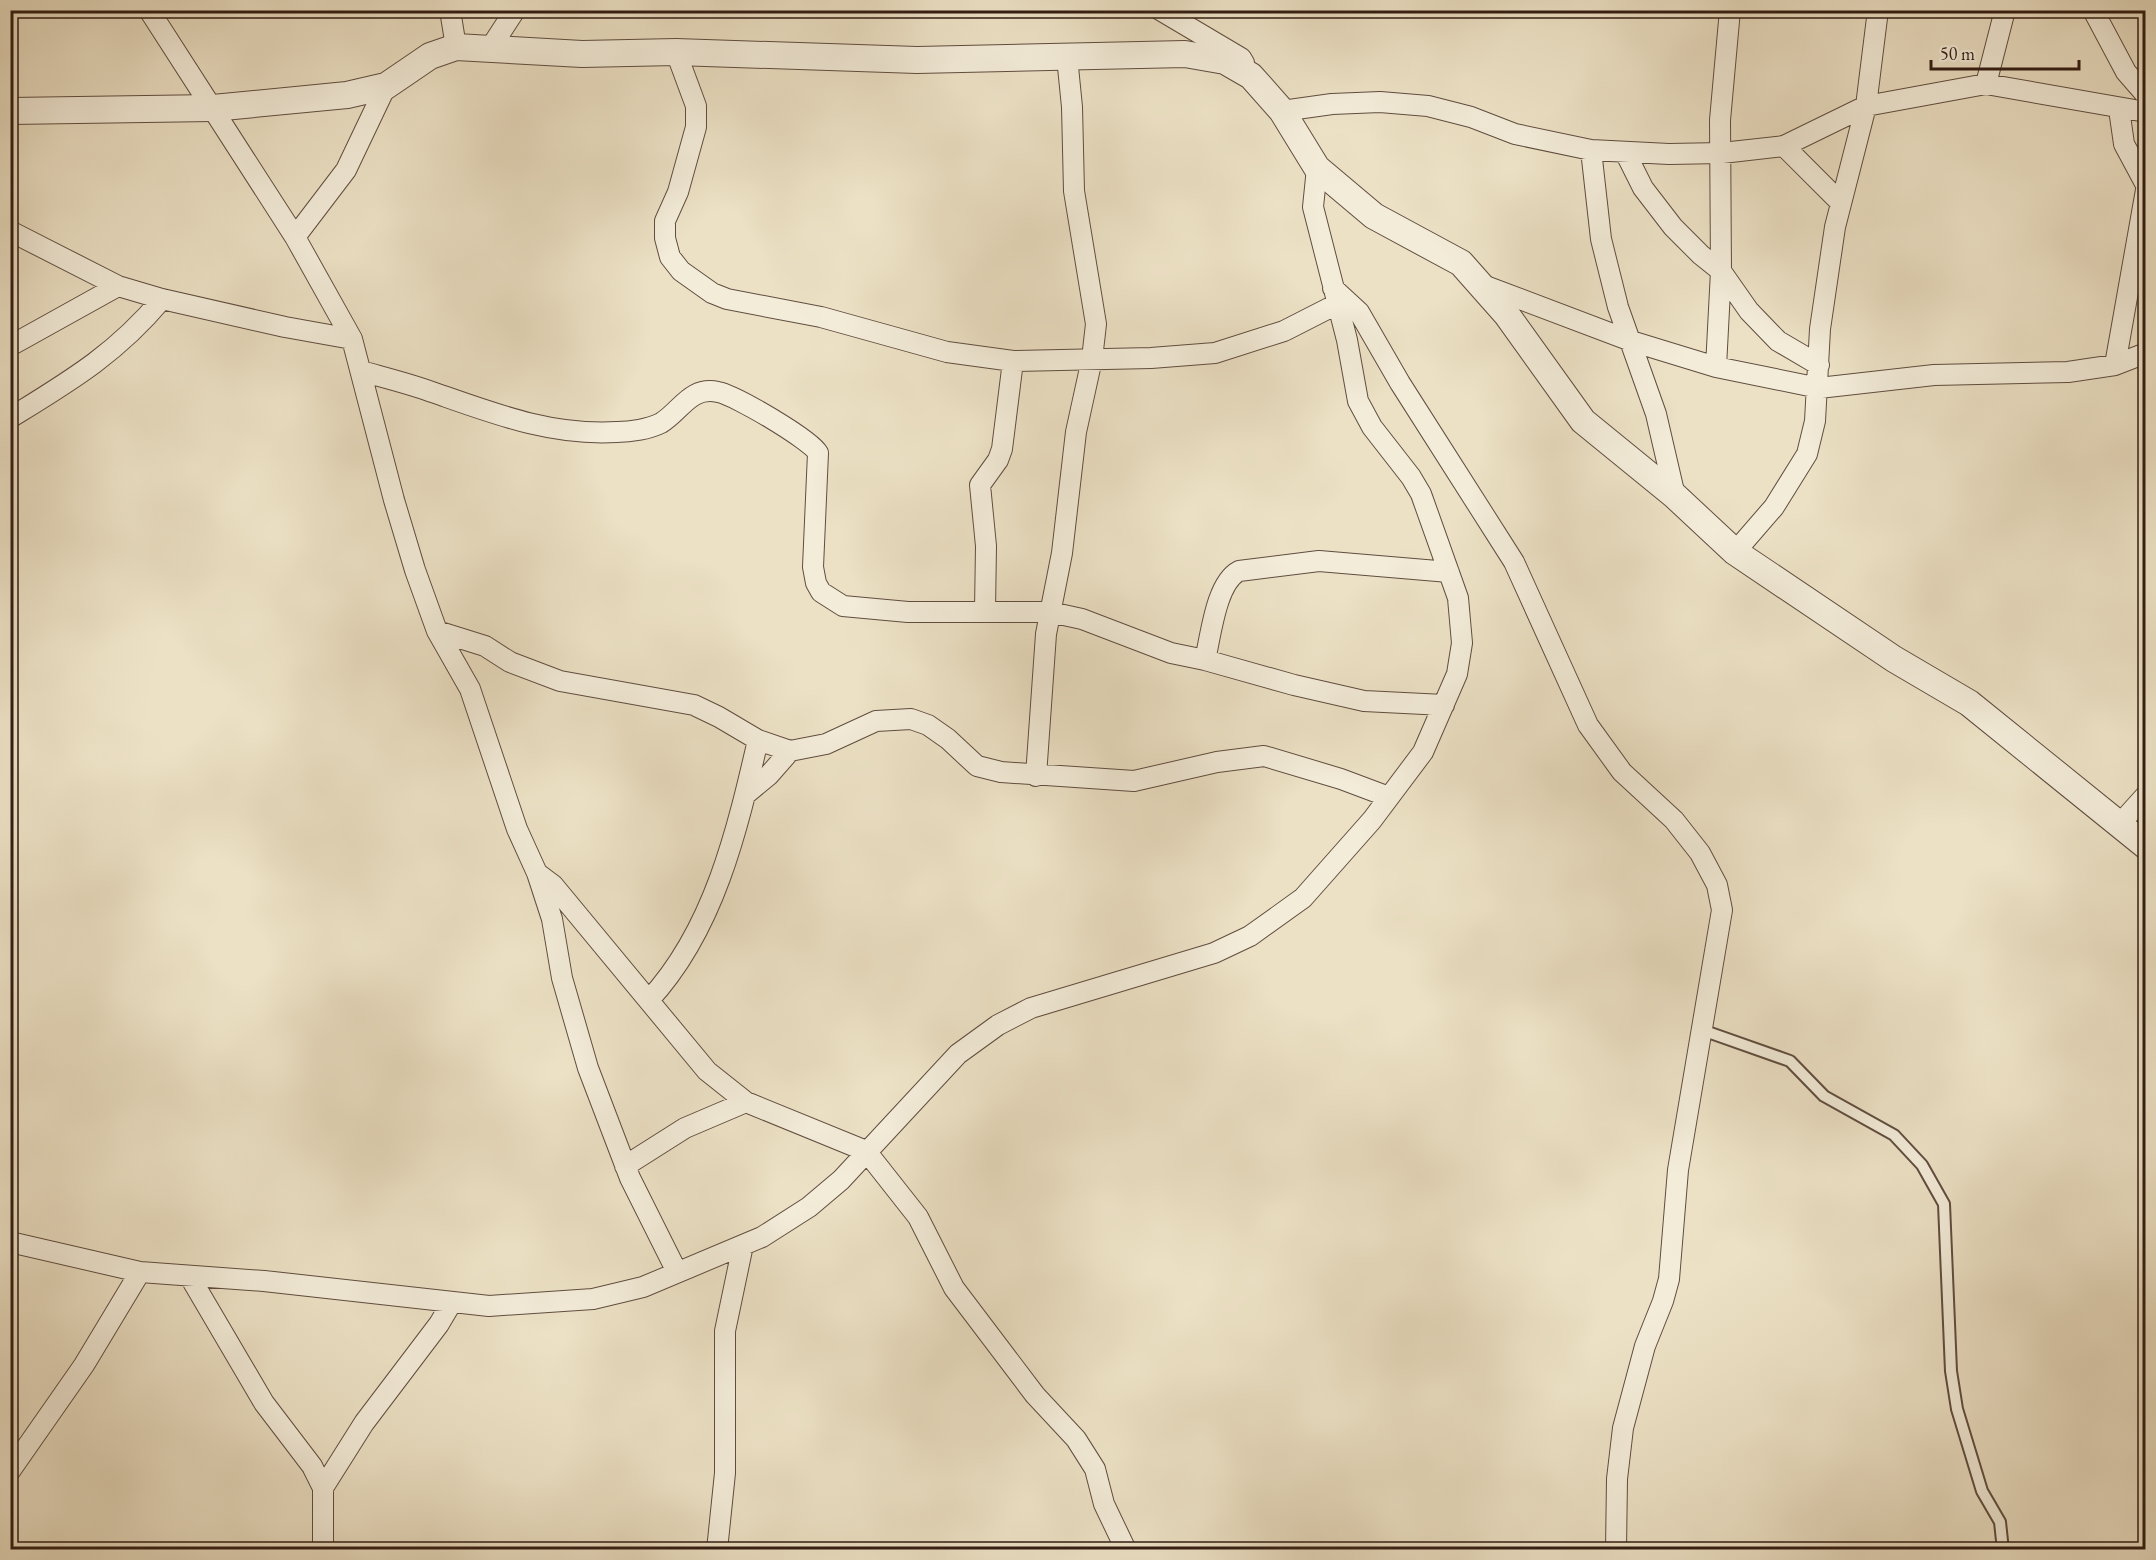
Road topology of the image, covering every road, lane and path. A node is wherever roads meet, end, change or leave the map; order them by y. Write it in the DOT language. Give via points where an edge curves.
graph roads {
  1 [pos="149,10"];
  2 [pos="450,10"];
  3 [pos="515,10"];
  4 [pos="1160,10"];
  5 [pos="1730,10"];
  6 [pos="1878,10"];
  7 [pos="2005,10"];
  8 [pos="2094,10"];
  9 [pos="456,47"];
  10 [pos="491,47"];
  11 [pos="676,52"];
  12 [pos="1067,57"];
  13 [pos="1251,76"];
  14 [pos="1986,84"];
  15 [pos="386,86"];
  16 [pos="2145,95"];
  17 [pos="1866,106"];
  18 [pos="213,108"];
  19 [pos="2119,109"];
  20 [pos="10,111"];
  21 [pos="1282,111"];
  22 [pos="2145,112"];
  23 [pos="1784,146"];
  24 [pos="1591,150"];
  25 [pos="1625,152"];
  26 [pos="1722,153"];
  27 [pos="1317,168"];
  28 [pos="2145,187"];
  29 [pos="1841,203"];
  30 [pos="10,231"];
  31 [pos="295,237"];
  32 [pos="1721,270"];
  33 [pos="1481,284"];
  34 [pos="118,286"];
  35 [pos="1335,295"];
  36 [pos="162,299"];
  37 [pos="352,339"];
  38 [pos="1631,341"];
  39 [pos="10,346"];
  40 [pos="2145,353"];
  41 [pos="1092,359"];
  42 [pos="1013,361"];
  43 [pos="1819,365"];
  44 [pos="2115,365"];
  45 [pos="1716,367"];
  46 [pos="361,371"];
  47 [pos="1819,388"];
  48 [pos="10,418"];
  49 [pos="1675,496"];
  50 [pos="1735,552"];
  51 [pos="1449,572"];
  52 [pos="985,610"];
  53 [pos="1050,612"];
  54 [pos="437,631"];
  55 [pos="1205,660"];
  56 [pos="1444,705"];
  57 [pos="758,740"];
  58 [pos="790,751"];
  59 [pos="1036,776"];
  60 [pos="746,794"];
  61 [pos="2145,795"];
  62 [pos="1389,797"];
  63 [pos="2118,826"];
  64 [pos="2145,846"];
  65 [pos="537,873"];
  66 [pos="649,1000"];
  67 [pos="1702,1030"];
  68 [pos="746,1102"];
  69 [pos="866,1151"];
  70 [pos="625,1166"];
  71 [pos="10,1242"];
  72 [pos="743,1245"];
  73 [pos="140,1272"];
  74 [pos="677,1272"];
  75 [pos="190,1278"];
  76 [pos="452,1302"];
  77 [pos="12,1467"];
  78 [pos="323,1488"];
  79 [pos="323,1550"];
  80 [pos="717,1550"];
  81 [pos="1126,1550"];
  82 [pos="1616,1550"];
  83 [pos="2003,1550"];
  1 -- 18 [label="street"];
  2 -- 9 [label="street"];
  3 -- 10 [label="street"];
  4 -- 13 [label="street" via="1241,58"];
  5 -- 26 [label="street" via="1720,120"];
  6 -- 17 [label="street"];
  7 -- 14 [label="street"];
  8 -- 16 [label="street" via="2126,72"];
  9 -- 10 [label="street"];
  9 -- 15 [label="street" via="430,56"];
  10 -- 11 [label="street" via="582,54"];
  11 -- 12 [label="street" via="917,60"];
  11 -- 42 [label="street" via="696,106 690,154 664,229 670,257 681,271 712,294 727,299 821,317 947,352"];
  12 -- 13 [label="street" via="1185,54 1225,61"];
  12 -- 41 [label="street" via="1074,191 1096,324"];
  13 -- 21 [label="street"];
  14 -- 17 [label="street"];
  14 -- 19 [label="street"];
  15 -- 18 [label="street" via="347,95"];
  15 -- 31 [label="street" via="346,170"];
  17 -- 23 [label="street"];
  17 -- 29 [label="street"];
  18 -- 20 [label="street"];
  18 -- 31 [label="street"];
  19 -- 22 [label="street"];
  19 -- 28 [label="street" via="2124,144"];
  21 -- 24 [label="street" via="1370,102 1428,106 1515,134"];
  21 -- 27 [label="street"];
  23 -- 26 [label="street"];
  23 -- 29 [label="street"];
  24 -- 25 [label="street"];
  24 -- 38 [label="street" via="1601,239"];
  25 -- 26 [label="street"];
  25 -- 32 [label="street" via="1643,188 1673,226"];
  26 -- 32 [label="street"];
  27 -- 33 [label="street" via="1374,216 1461,263"];
  27 -- 35 [label="street" via="1313,207"];
  28 -- 44 [label="street"];
  29 -- 43 [label="street" via="1820,329"];
  30 -- 34 [label="street"];
  31 -- 37 [label="street"];
  32 -- 43 [label="street" via="1749,311 1778,341"];
  32 -- 45 [label="street"];
  33 -- 38 [label="street"];
  33 -- 49 [label="street" via="1582,421"];
  34 -- 36 [label="street"];
  34 -- 39 [label="street"];
  35 -- 41 [label="street" via="1284,331 1215,353"];
  35 -- 51 [label="street" via="1363,412 1421,494"];
  35 -- 67 [label="street" via="1359,312 1515,562 1588,725 1622,772 1674,820 1700,853 1717,885 1722,910"];
  36 -- 37 [label="street"];
  36 -- 48 [label="street" via="86,372"];
  37 -- 46 [label="street"];
  38 -- 45 [label="street"];
  38 -- 49 [label="street" via="1656,414"];
  40 -- 44 [label="street"];
  41 -- 42 [label="street"];
  41 -- 53 [label="street" via="1076,432 1062,553"];
  42 -- 52 [label="street" via="1002,449 980,485 986,546"];
  43 -- 47 [label="street"];
  44 -- 47 [label="street" via="2068,372 1934,375"];
  45 -- 47 [label="street"];
  46 -- 52 [label="street" via="536,427 578,431 644,428 665,420 695,394 726,394 812,445 818,453 813,567 816,583 826,597 843,606 863,608"];
  46 -- 54 [label="street" via="394,500"];
  47 -- 50 [label="street" via="1807,454 1774,507"];
  49 -- 50 [label="street"];
  50 -- 63 [label="street" via="1884,652 1969,703"];
  51 -- 55 [label="street" via="1319,561 1239,571 1224,586"];
  51 -- 56 [label="street" via="1458,598 1462,643 1457,674"];
  52 -- 53 [label="street"];
  53 -- 55 [label="street" via="1082,619 1171,653"];
  53 -- 59 [label="street" via="1041,675"];
  54 -- 57 [label="street" via="485,646 510,662 560,681 694,705"];
  54 -- 65 [label="street" via="470,688 516,829"];
  55 -- 56 [label="street" via="1364,701"];
  56 -- 62 [label="street" via="1423,752"];
  57 -- 58 [label="street"];
  57 -- 60 [label="street"];
  58 -- 59 [label="street" via="826,744 876,721 911,718 948,739 977,766"];
  58 -- 60 [label="street"];
  59 -- 62 [label="street" via="1134,781 1226,760 1264,756"];
  60 -- 66 [label="street" via="710,901 688,949"];
  61 -- 63 [label="street"];
  62 -- 69 [label="street" via="1303,898 1250,936 1214,953 1031,1008 998,1025 958,1054"];
  63 -- 64 [label="street"];
  65 -- 66 [label="street" via="553,885"];
  65 -- 70 [label="street" via="588,1068"];
  66 -- 68 [label="street" via="707,1071"];
  67 -- 82 [label="street" via="1677,1170 1669,1279 1645,1346 1623,1428 1617,1479"];
  67 -- 83 [label="lane" via="1790,1061 1824,1096 1894,1135 1922,1165 1944,1204 1952,1371 1958,1409 1982,1491 2000,1522"];
  68 -- 69 [label="street"];
  68 -- 70 [label="street" via="685,1128"];
  69 -- 72 [label="street" via="841,1180 809,1207"];
  69 -- 81 [label="street" via="918,1217 954,1288 1035,1395 1076,1439 1095,1469 1104,1504"];
  70 -- 74 [label="street"];
  71 -- 73 [label="street"];
  72 -- 74 [label="street"];
  72 -- 80 [label="street" via="725,1331 725,1473"];
  73 -- 75 [label="street"];
  73 -- 77 [label="street" via="84,1365"];
  74 -- 76 [label="street" via="643,1287 593,1299 489,1306"];
  75 -- 76 [label="street" via="264,1281"];
  75 -- 78 [label="street" via="264,1403 312,1466"];
  76 -- 78 [label="street" via="364,1423"];
  78 -- 79 [label="street"];
}
